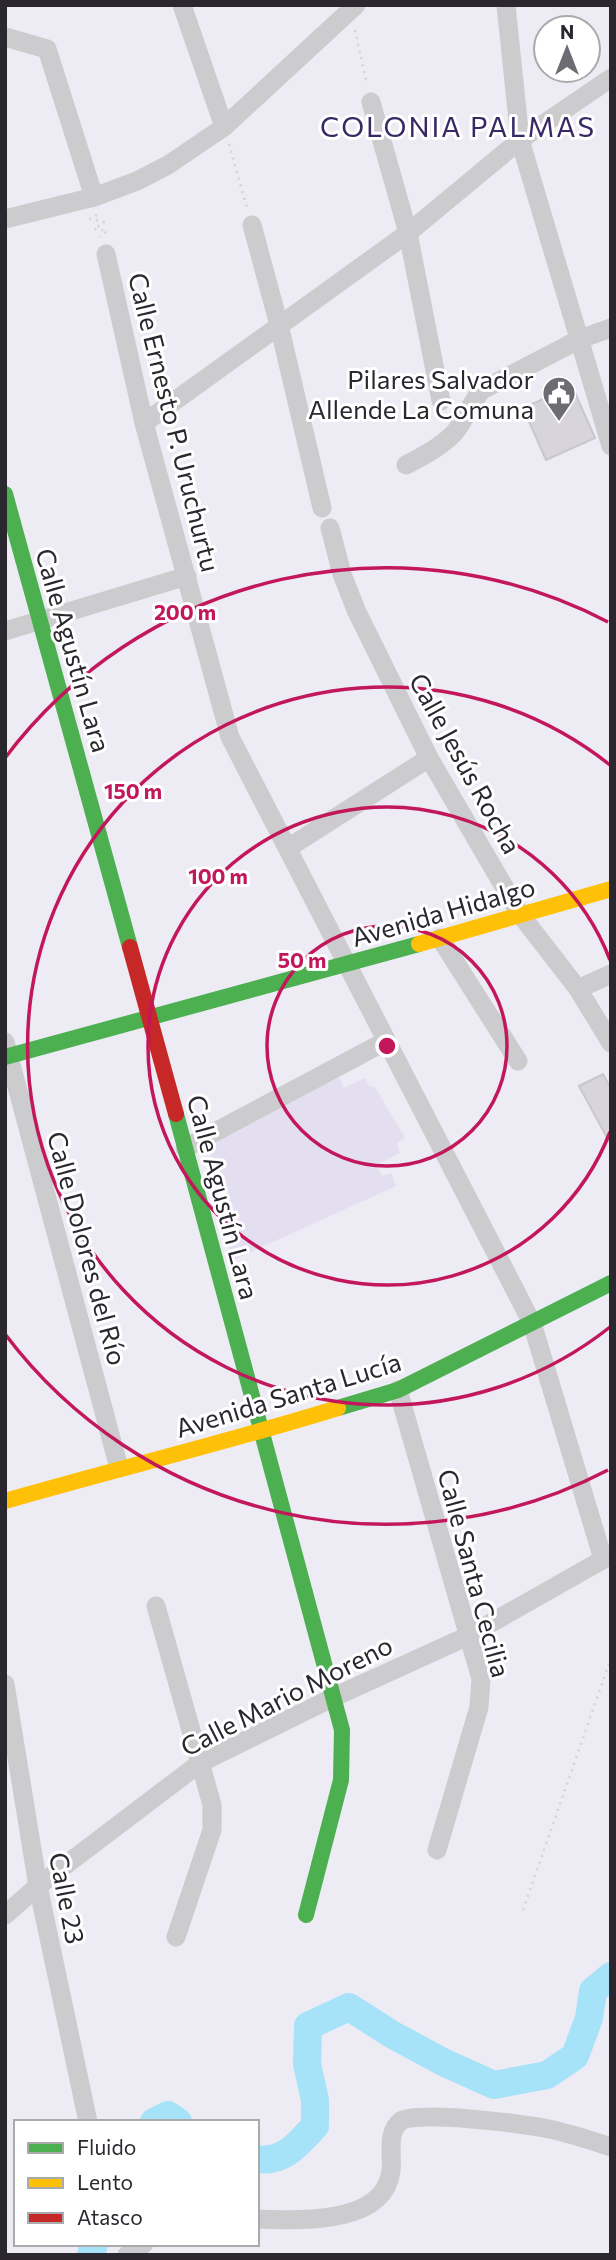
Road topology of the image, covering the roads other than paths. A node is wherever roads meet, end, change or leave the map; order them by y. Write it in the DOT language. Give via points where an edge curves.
graph roads {
  1 [pos="182,5"];
  2 [pos="506,5"];
  3 [pos="352,7"];
  4 [pos="5,37"];
  5 [pos="611,78"];
  6 [pos="371,102"];
  7 [pos="224,127"];
  8 [pos="520,140"];
  9 [pos="93,197"];
  10 [pos="5,219"];
  11 [pos="252,225"];
  12 [pos="408,233"];
  13 [pos="102,246"];
  14 [pos="279,325"];
  15 [pos="611,328"];
  16 [pos="580,339"];
  17 [pos="441,401"];
  18 [pos="144,423"];
  19 [pos="611,446"];
  20 [pos="406,465"];
  21 [pos="5,494"];
  22 [pos="322,508"];
  23 [pos="330,528"];
  24 [pos="187,576"];
  25 [pos="40,621"];
  26 [pos="5,631"];
  27 [pos="429,758"];
  28 [pos="288,848"];
  29 [pos="611,889"];
  30 [pos="520,914"];
  31 [pos="440,938"];
  32 [pos="348,964"];
  33 [pos="611,974"];
  34 [pos="578,989"];
  35 [pos="151,1016"];
  36 [pos="386,1041"];
  37 [pos="611,1042"];
  38 [pos="7,1051"];
  39 [pos="518,1061"];
  40 [pos="185,1148"];
  41 [pos="611,1283"];
  42 [pos="532,1323"];
  43 [pos="398,1391"];
  44 [pos="261,1432"];
  45 [pos="119,1468"];
  46 [pos="5,1501"];
  47 [pos="607,1557"];
  48 [pos="156,1606"];
  49 [pos="468,1636"];
  50 [pos="5,1684"];
  51 [pos="334,1697"];
  52 [pos="200,1763"];
  53 [pos="436,1850"];
  54 [pos="38,1886"];
  55 [pos="5,1915"];
  56 [pos="306,1915"];
  57 [pos="176,1937"];
  58 [pos="88,2120"];
  59 [pos="611,2147"];
  60 [pos="259,2219"];
  1 -- 7 [label="street"];
  2 -- 8 [label="street"];
  3 -- 7 [label="street"];
  4 -- 9 [label="street" via="47,49"];
  5 -- 8 [label="street"];
  6 -- 12 [label="street"];
  7 -- 9 [label="street" via="168,165"];
  8 -- 12 [label="street"];
  8 -- 16 [label="street"];
  9 -- 10 [label="street"];
  11 -- 14 [label="street"];
  12 -- 14 [label="street"];
  12 -- 17 [label="street"];
  13 -- 18 [label="street, Calle Ernesto P. Uruchurtu"];
  14 -- 18 [label="street"];
  14 -- 22 [label="street"];
  15 -- 16 [label="street"];
  16 -- 19 [label="street"];
  16 -- 20 [label="street" via="482,390 455,432"];
  18 -- 24 [label="street, Calle Ernesto P. Uruchurtu"];
  21 -- 25 [label="street, Calle Agustín Lara"];
  23 -- 27 [label="street, Calle Jesús Rocha" via="356,610"];
  24 -- 25 [label="street"];
  24 -- 28 [label="street, Calle Ernesto P. Uruchurtu" via="230,737"];
  25 -- 26 [label="street"];
  25 -- 35 [label="street, Calle Agustín Lara"];
  27 -- 28 [label="street"];
  27 -- 30 [label="street, Calle Jesús Rocha"];
  28 -- 32 [label="street, Calle Ernesto P. Uruchurtu"];
  29 -- 30 [label="street, Avenida Hidalgo"];
  30 -- 31 [label="street, Avenida Hidalgo"];
  30 -- 34 [label="street, Calle Jesús Rocha"];
  31 -- 32 [label="street, Avenida Hidalgo"];
  31 -- 39 [label="street"];
  32 -- 35 [label="street, Avenida Hidalgo"];
  32 -- 36 [label="street, Calle Ernesto P. Uruchurtu"];
  33 -- 34 [label="street"];
  34 -- 37 [label="street, Calle Jesús Rocha"];
  35 -- 38 [label="street, Avenida Hidalgo"];
  35 -- 40 [label="street, Calle Agustín Lara"];
  36 -- 40 [label="street"];
  36 -- 42 [label="street, Calle Ernesto P. Uruchurtu"];
  38 -- 45 [label="street, Calle Dolores del Río"];
  40 -- 44 [label="street, Calle Agustín Lara"];
  41 -- 42 [label="street, Avenida Santa Lucía"];
  42 -- 43 [label="street, Avenida Santa Lucía"];
  42 -- 47 [label="street, Calle Ernesto P. Uruchurtu"];
  43 -- 44 [label="street, Avenida Santa Lucía"];
  43 -- 49 [label="street, Calle Santa Cecilia"];
  44 -- 45 [label="street, Avenida Santa Lucía"];
  44 -- 51 [label="street, Calle Agustín Lara"];
  45 -- 46 [label="street, Avenida Santa Lucía"];
  47 -- 49 [label="street, Calle Mario Moreno"];
  48 -- 52 [label="street"];
  49 -- 51 [label="street, Calle Mario Moreno"];
  49 -- 53 [label="street, Calle Santa Cecilia" via="481,1679 479,1707"];
  50 -- 54 [label="street, Calle 23"];
  51 -- 52 [label="street, Calle Mario Moreno"];
  51 -- 56 [label="street, Calle Agustín Lara" via="342,1730 341,1780"];
  52 -- 54 [label="street, Calle Mario Moreno"];
  52 -- 57 [label="street" via="212,1805 212,1830"];
  54 -- 55 [label="street, Calle Mario Moreno"];
  54 -- 58 [label="street, Calle 23"];
  59 -- 60 [label="street" via="544,2128 408,2117 393,2132 391,2173 373,2201 323,2219"];
}
